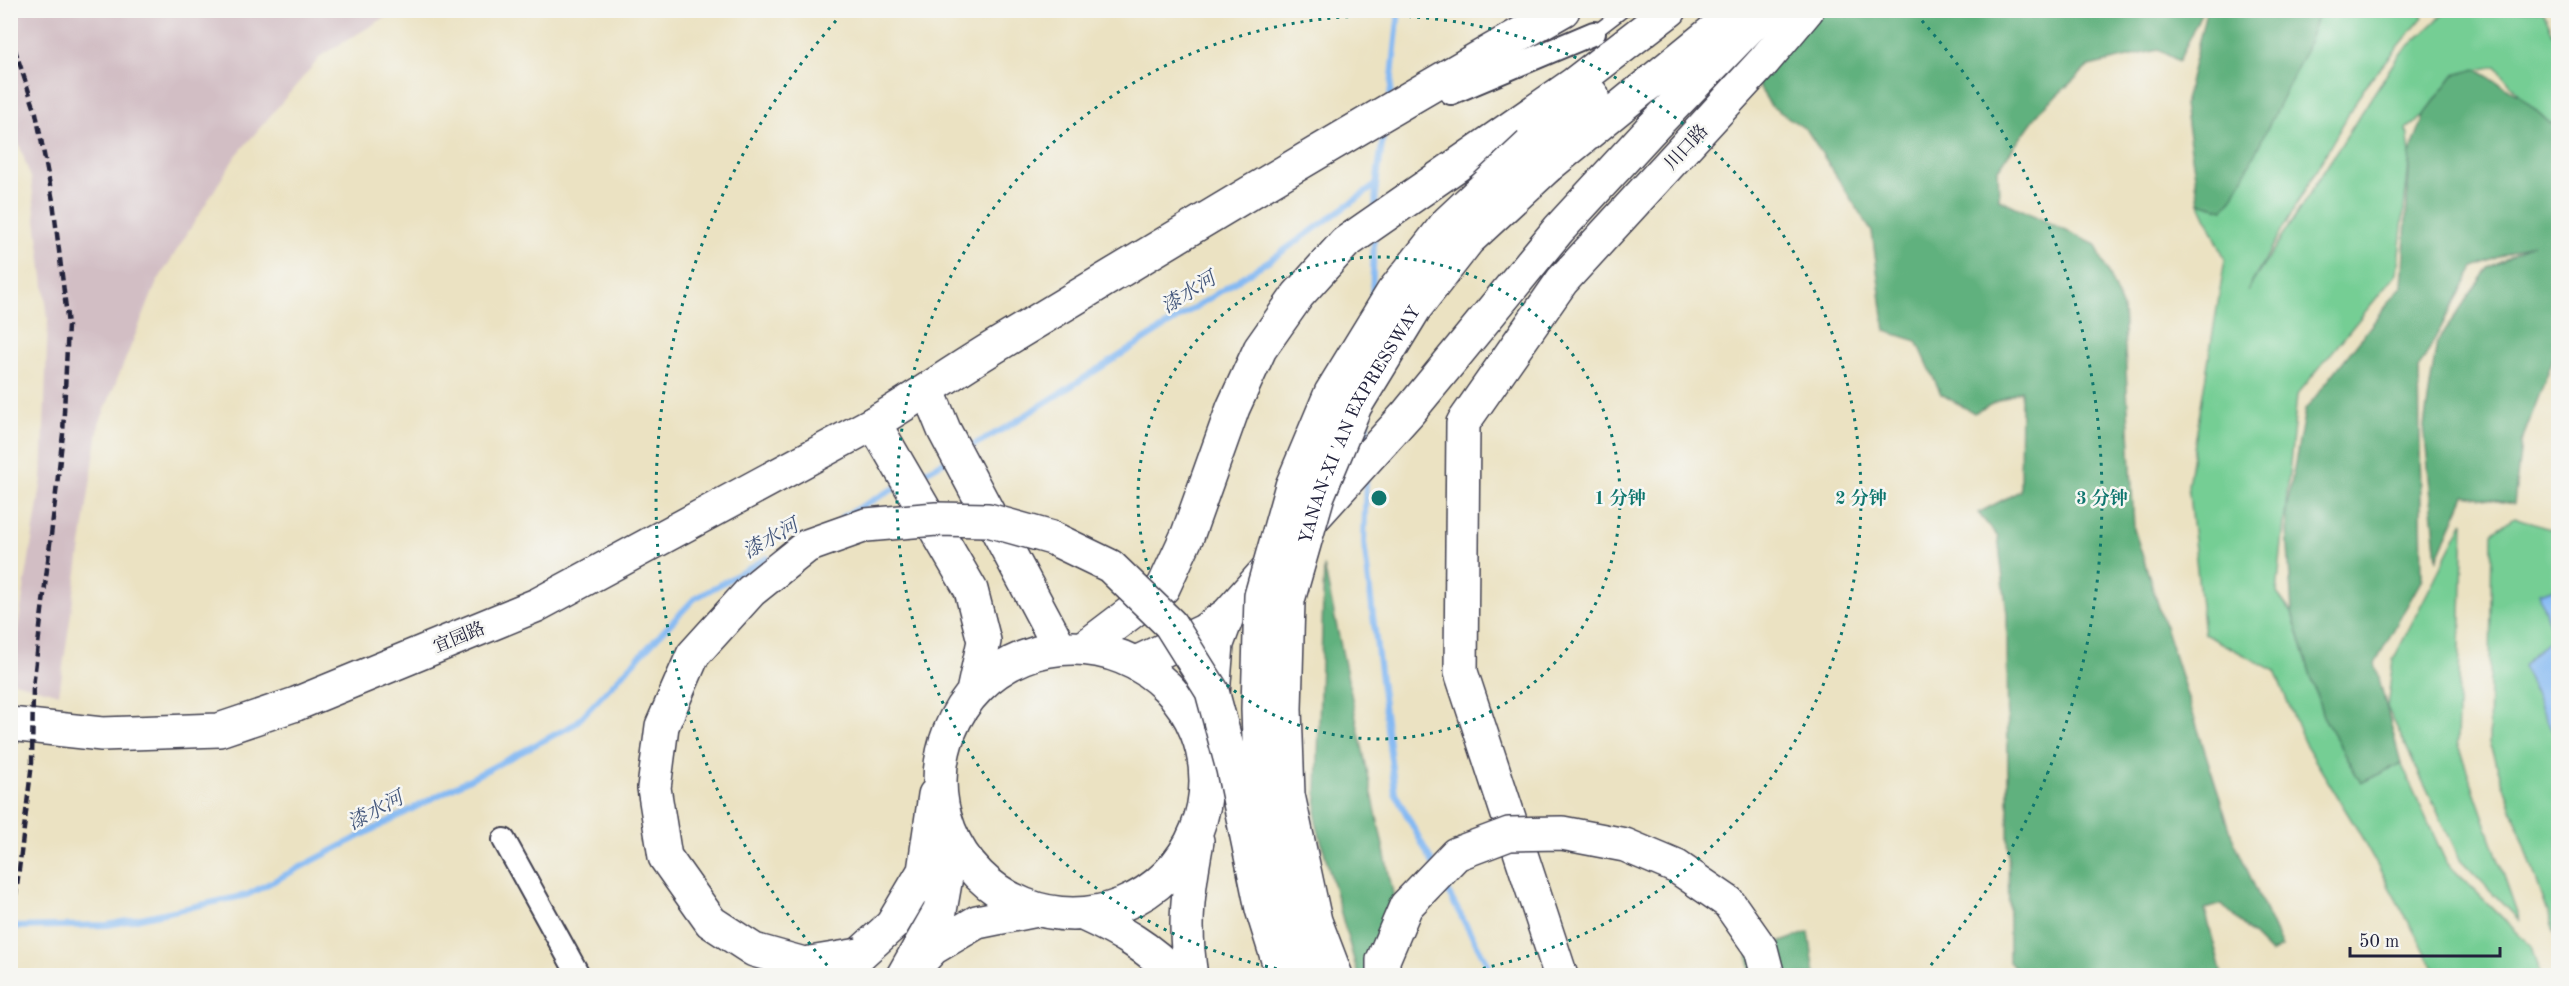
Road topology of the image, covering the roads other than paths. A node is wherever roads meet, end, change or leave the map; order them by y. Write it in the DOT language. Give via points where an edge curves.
graph roads {
  1 [pos="1563,10"];
  2 [pos="1624,10"];
  3 [pos="1671,10"];
  4 [pos="1696,10"];
  5 [pos="1739,10"];
  6 [pos="1766,10"];
  7 [pos="1808,10"];
  8 [pos="1591,22"];
  9 [pos="1539,155"];
  10 [pos="1562,281"];
  11 [pos="1483,321"];
  12 [pos="1004,350"];
  13 [pos="928,391"];
  14 [pos="874,423"];
  15 [pos="1228,614"];
  16 [pos="1072,648"];
  17 [pos="1136,663"];
  18 [pos="973,692"];
  19 [pos="10,724"];
  20 [pos="941,755"];
  21 [pos="1207,773"];
  22 [pos="943,815"];
  23 [pos="1199,827"];
  24 [pos="504,840"];
  25 [pos="1037,910"];
  26 [pos="1085,915"];
  27 [pos="579,975"];
  28 [pos="905,975"];
  29 [pos="1176,975"];
  30 [pos="1191,975"];
  31 [pos="1283,975"];
  32 [pos="1310,975"];
  33 [pos="1336,975"];
  34 [pos="1383,975"];
  35 [pos="1561,975"];
  36 [pos="1768,975"];
  1 -- 12 [label="main road" via="1439,81"];
  2 -- 8 [label="lane"];
  3 -- 16 [label="main road" via="1574,84 1344,243 1298,295 1260,349 1163,588"];
  4 -- 9 [label="main road, YANAN-XI 'AN EXPRESSWAY"];
  5 -- 9 [label="main road, YANAN-XI 'AN EXPRESSWAY"];
  6 -- 11 [label="main road" via="1559,229"];
  7 -- 10 [label="main road, 川口路"];
  8 -- 12 [label="main road" via="1451,93"];
  9 -- 32 [label="main road, YANAN-XI 'AN EXPRESSWAY, bridge" via="1448,222 1393,292 1331,393 1292,486 1261,596 1261,795"];
  9 -- 33 [label="main road, YANAN-XI 'AN EXPRESSWAY, bridge" via="1415,308 1355,406 1318,495 1288,600 1288,795 1315,921"];
  10 -- 11 [label="main road"];
  10 -- 35 [label="main road" via="1463,423 1461,672"];
  11 -- 15 [label="main road" via="1408,413"];
  12 -- 13 [label="main road, 宜园路"];
  13 -- 14 [label="main road, 宜园路"];
  13 -- 16 [label="main road" via="944,430 1025,580"];
  14 -- 18 [label="main road" via="971,590 984,641"];
  14 -- 19 [label="main road, 宜园路" via="537,605 296,704 219,730 102,734"];
  15 -- 17 [label="main road" via="1204,631"];
  15 -- 21 [label="main road" via="1217,644"];
  16 -- 17 [label="main road" via="1110,653"];
  16 -- 18 [label="main road" via="1028,655 998,670"];
  17 -- 21 [label="main road" via="1171,691 1184,710 1196,729"];
  18 -- 20 [label="main road" via="953,722"];
  20 -- 22 [label="main road"];
  20 -- 31 [label="main road, bridge" via="924,871 892,925 859,955 804,964 754,951 711,922 665,857 654,788 662,726 693,655 751,591 807,546 866,525 936,519 988,520 1052,538 1110,566 1170,624 1212,691 1233,769 1262,909"];
  21 -- 23 [label="main road"];
  22 -- 25 [label="main road" via="956,847 977,875 1005,896"];
  22 -- 28 [label="main road" via="947,871 940,911"];
  23 -- 26 [label="main road" via="1181,860 1155,887 1122,906"];
  23 -- 30 [label="main road" via="1187,898 1186,942"];
  24 -- 27 [label="street"];
  25 -- 26 [label="main road"];
  25 -- 28 [label="main road" via="977,922 933,948"];
  26 -- 29 [label="main road" via="1157,955"];
  34 -- 36 [label="main road, bridge" via="1383,960 1406,906 1456,854 1509,834 1562,833 1625,844 1677,867 1728,902 1761,949"];
}
